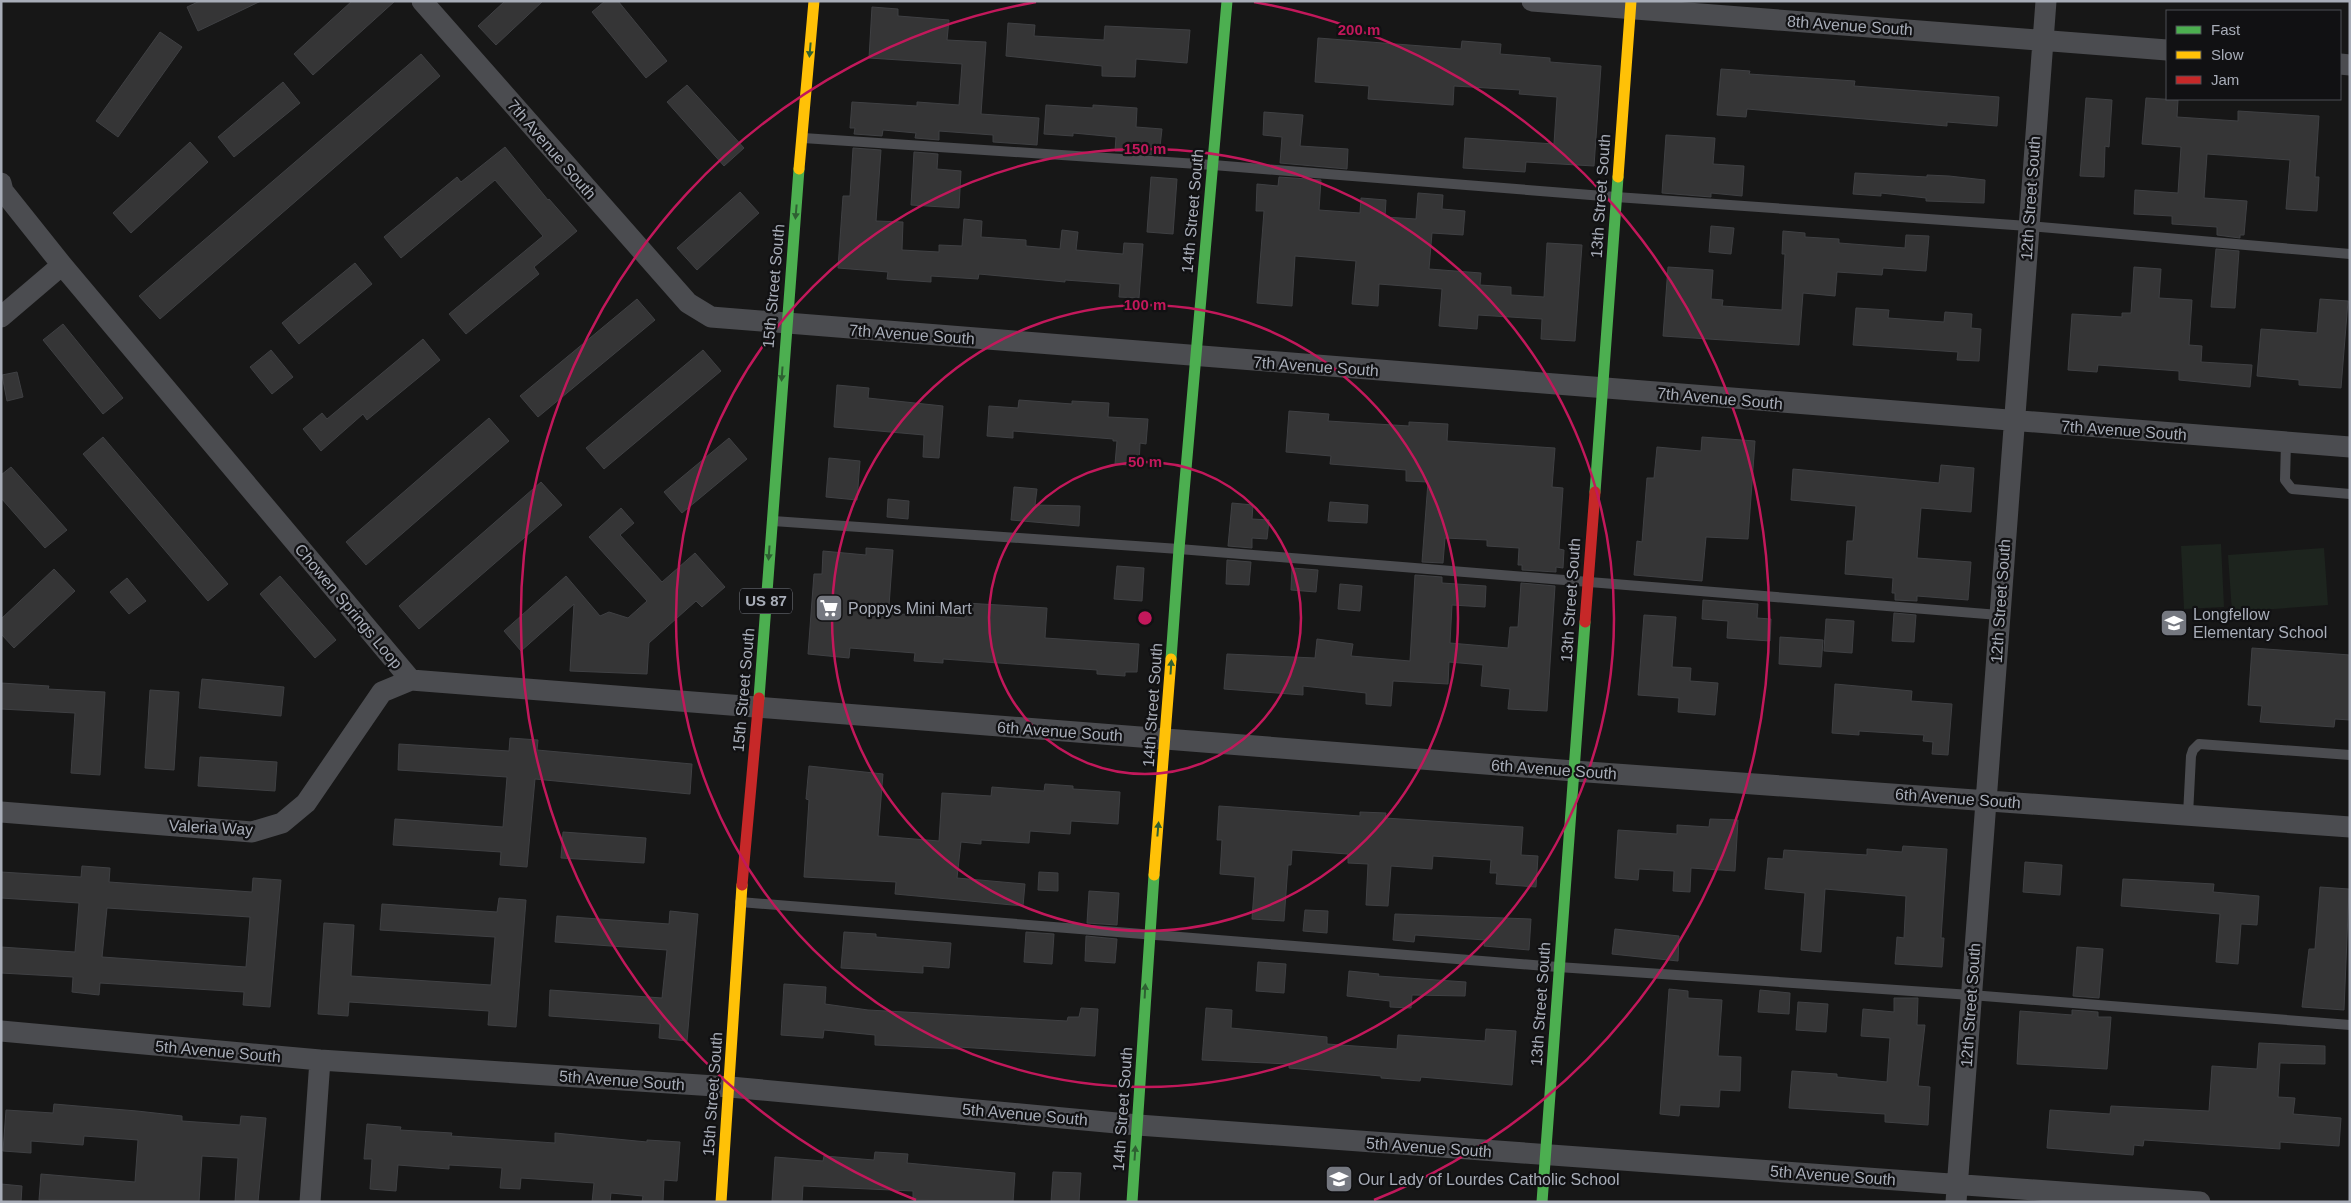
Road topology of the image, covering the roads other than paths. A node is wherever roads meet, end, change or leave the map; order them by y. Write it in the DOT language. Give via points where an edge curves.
graph roads {
  1 [pos="422,1"];
  2 [pos="814,1"];
  3 [pos="1227,1"];
  4 [pos="1532,1"];
  5 [pos="2046,1"];
  6 [pos="1631,5"];
  7 [pos="2043,39"];
  8 [pos="2166,50"];
  9 [pos="802,138"];
  10 [pos="1212,165"];
  11 [pos="1,183"];
  12 [pos="1616,197"];
  13 [pos="2028,226"];
  14 [pos="2350,254"];
  15 [pos="62,265"];
  16 [pos="1,317"];
  17 [pos="786,324"];
  18 [pos="1196,356"];
  19 [pos="1602,388"];
  20 [pos="2014,422"];
  21 [pos="2286,442"];
  22 [pos="2350,447"];
  23 [pos="2350,494"];
  24 [pos="772,521"];
  25 [pos="1179,548"];
  26 [pos="1587,583"];
  27 [pos="1999,615"];
  28 [pos="411,680"];
  29 [pos="758,707"];
  30 [pos="1166,739"];
  31 [pos="2350,755"];
  32 [pos="1574,771"];
  33 [pos="1986,800"];
  34 [pos="1,812"];
  35 [pos="2188,815"];
  36 [pos="2350,827"];
  37 [pos="740,902"];
  38 [pos="1148,936"];
  39 [pos="1558,967"];
  40 [pos="1971,995"];
  41 [pos="2350,1025"];
  42 [pos="1,1031"];
  43 [pos="320,1060"];
  44 [pos="730,1086"];
  45 [pos="1138,1125"];
  46 [pos="1545,1156"];
  47 [pos="1956,1192"];
  48 [pos="310,1202"];
  49 [pos="721,1202"];
  50 [pos="1132,1202"];
  51 [pos="1542,1202"];
  52 [pos="2200,1202"];
  1 -- 17 [label="street, 7th Avenue South" via="688,303 711,317"];
  2 -- 9 [label="main road, 15th Street South / US 87, one-way"];
  3 -- 10 [label="main road, 14th Street South"];
  4 -- 6 [label="street, 8th Avenue South"];
  5 -- 7 [label="street, 12th Street South"];
  6 -- 7 [label="street, 8th Avenue South"];
  6 -- 12 [label="main road, 13th Street South"];
  7 -- 8 [label="street, 8th Avenue South"];
  7 -- 13 [label="street, 12th Street South"];
  9 -- 10 [label="lane"];
  9 -- 17 [label="main road, 15th Street South / US 87, one-way"];
  10 -- 12 [label="lane"];
  10 -- 18 [label="main road, 14th Street South"];
  11 -- 15 [label="street, Chowen Springs Loop" via="3,191"];
  12 -- 13 [label="lane"];
  12 -- 19 [label="main road, 13th Street South"];
  13 -- 14 [label="lane"];
  13 -- 20 [label="street, 12th Street South"];
  15 -- 16 [label="street"];
  15 -- 28 [label="street, Chowen Springs Loop"];
  17 -- 18 [label="street, 7th Avenue South"];
  17 -- 24 [label="main road, 15th Street South / US 87, one-way"];
  18 -- 19 [label="street, 7th Avenue South"];
  18 -- 25 [label="main road, 14th Street South"];
  19 -- 20 [label="street, 7th Avenue South"];
  19 -- 26 [label="main road, 13th Street South"];
  20 -- 21 [label="street, 7th Avenue South"];
  20 -- 27 [label="street, 12th Street South"];
  21 -- 22 [label="street, 7th Avenue South"];
  21 -- 23 [label="lane" via="2284,480 2292,489"];
  24 -- 25 [label="lane"];
  24 -- 29 [label="main road, 15th Street South / US 87, one-way"];
  25 -- 26 [label="lane"];
  30 -- 25 [label="main road, 14th Street South, one-way"];
  26 -- 27 [label="lane"];
  26 -- 32 [label="main road, 13th Street South"];
  27 -- 33 [label="street, 12th Street South"];
  28 -- 29 [label="street, Chowen Springs Loop"];
  28 -- 34 [label="street, Valeria Way" via="382,692 306,803 282,823 252,832"];
  29 -- 30 [label="street, 6th Avenue South"];
  29 -- 37 [label="main road, 15th Street South / US 87"];
  30 -- 32 [label="street, 6th Avenue South"];
  38 -- 30 [label="main road, 14th Street South, one-way"];
  31 -- 35 [label="lane" via="2199,744 2191,756"];
  32 -- 33 [label="street, 6th Avenue South"];
  32 -- 39 [label="main road, 13th Street South"];
  33 -- 35 [label="street, 6th Avenue South"];
  33 -- 40 [label="street, 12th Street South"];
  35 -- 36 [label="street, 6th Avenue South"];
  37 -- 38 [label="lane"];
  37 -- 44 [label="main road, 15th Street South / US 87"];
  38 -- 39 [label="lane"];
  45 -- 38 [label="main road, 14th Street South, one-way"];
  39 -- 40 [label="lane"];
  39 -- 46 [label="main road, 13th Street South"];
  40 -- 41 [label="lane"];
  40 -- 47 [label="street, 12th Street South"];
  42 -- 43 [label="street, 5th Avenue South"];
  43 -- 44 [label="street, 5th Avenue South"];
  43 -- 48 [label="street"];
  44 -- 45 [label="street, 5th Avenue South"];
  44 -- 49 [label="main road, 15th Street South / US 87"];
  45 -- 46 [label="street, 5th Avenue South"];
  50 -- 45 [label="main road, 14th Street South, one-way"];
  46 -- 47 [label="street, 5th Avenue South"];
  46 -- 51 [label="main road, 13th Street South"];
  47 -- 52 [label="street, 5th Avenue South"];
}
